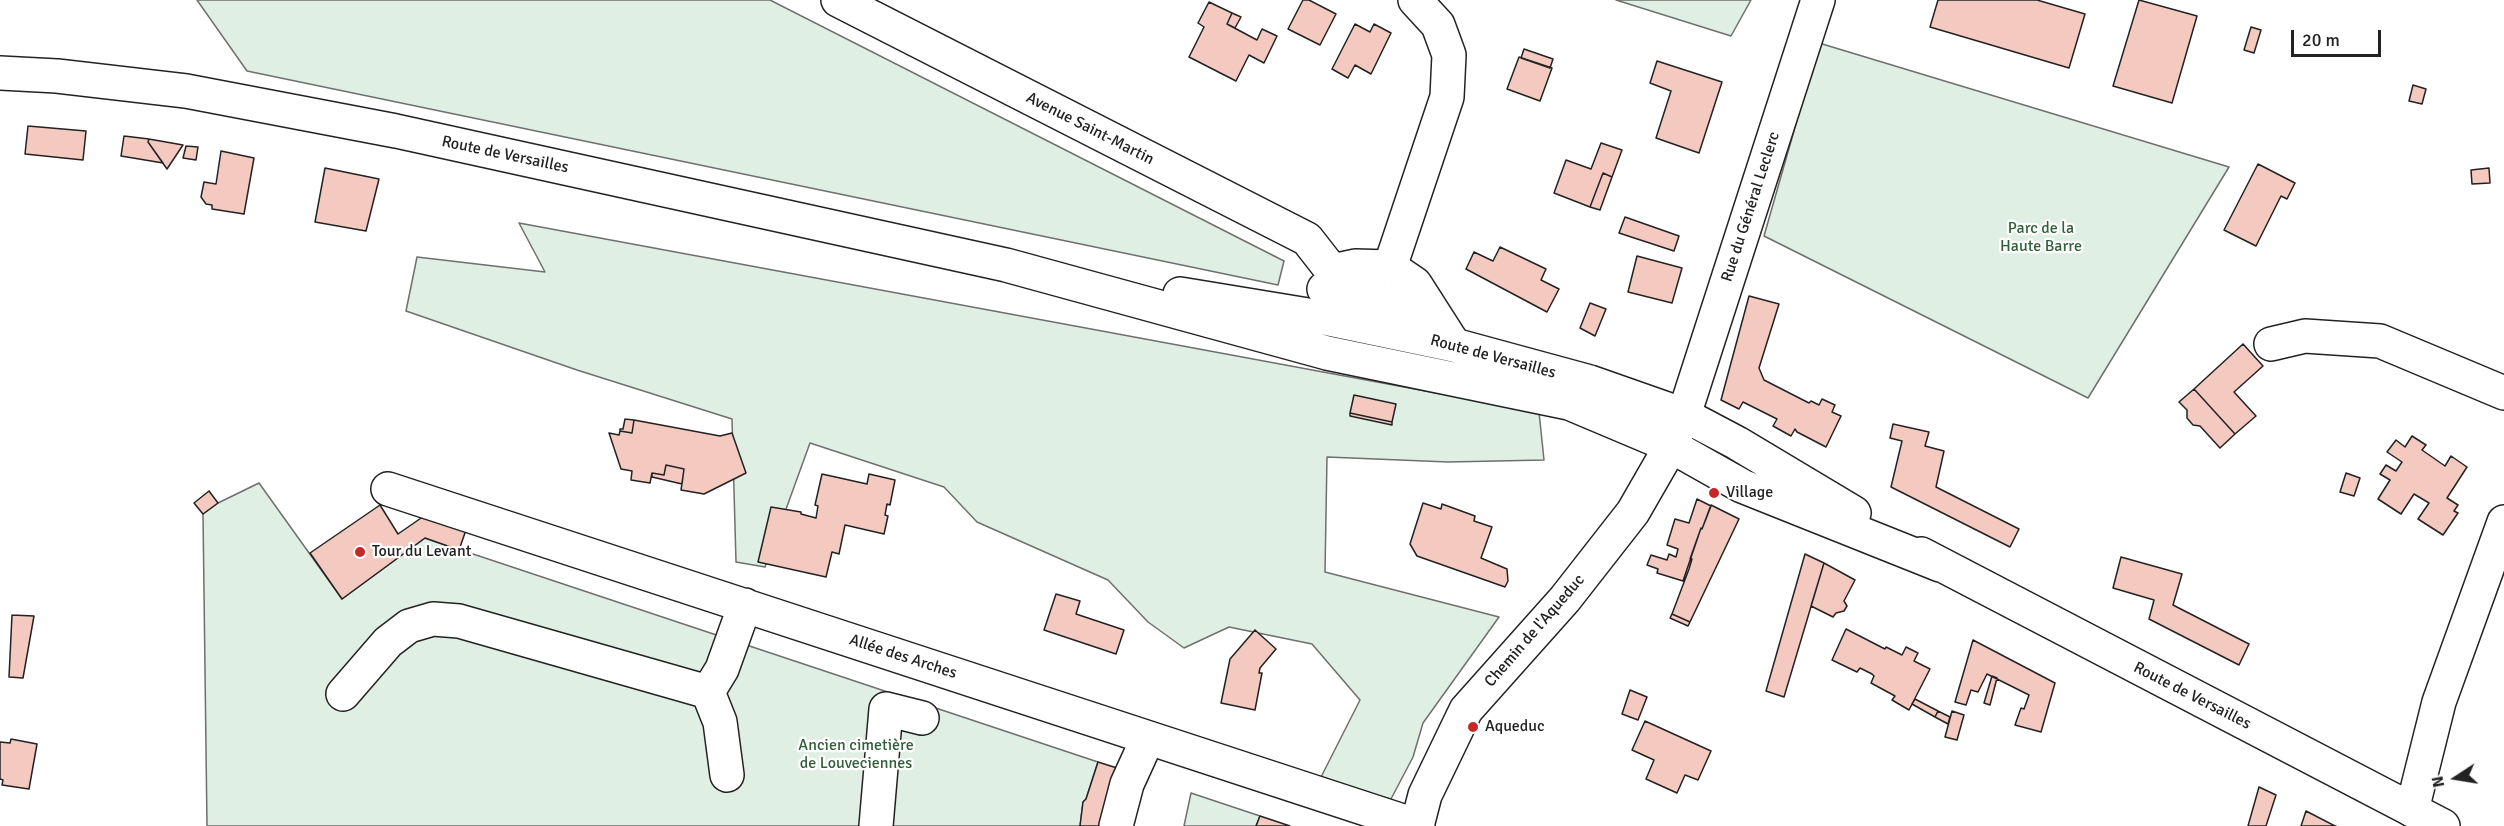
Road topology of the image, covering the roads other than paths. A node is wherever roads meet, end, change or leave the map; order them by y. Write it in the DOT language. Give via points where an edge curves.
graph roads {
  1 [pos="838,0"];
  2 [pos="1415,0"];
  3 [pos="1818,0"];
  4 [pos="0,73"];
  5 [pos="1006,265"];
  6 [pos="1390,267"];
  7 [pos="1325,292"];
  8 [pos="1430,309"];
  9 [pos="2271,344"];
  10 [pos="1454,345"];
  11 [pos="1327,353"];
  12 [pos="2504,393"];
  13 [pos="1684,415"];
  14 [pos="1671,446"];
  15 [pos="388,489"];
  16 [pos="2504,522"];
  17 [pos="1940,565"];
  18 [pos="745,605"];
  19 [pos="708,692"];
  20 [pos="343,694"];
  21 [pos="922,717"];
  22 [pos="1148,738"];
  23 [pos="727,775"];
  24 [pos="2412,810"];
  25 [pos="876,826"];
  26 [pos="1116,826"];
  27 [pos="1418,826"];
  28 [pos="2444,826"];
  1 -- 7 [label="main road, Avenue Saint-Martin" via="1307,239"];
  2 -- 6 [label="main road" via="1438,25 1449,55 1447,97"];
  3 -- 13 [label="main road, Rue du Général Leclerc"];
  4 -- 5 [label="main road, Route de Versailles" via="186,91 396,131"];
  5 -- 7 [label="main road, Route de Versailles"];
  5 -- 11 [label="main road, Route de Versailles"];
  6 -- 7 [label="main road" via="1355,266"];
  6 -- 8 [label="main road" via="1415,284"];
  7 -- 8 [label="main road"];
  7 -- 10 [label="main road, Route de Versailles"];
  7 -- 11 [label="main road"];
  8 -- 10 [label="main road"];
  9 -- 12 [label="main road" via="2305,336 2380,341"];
  10 -- 13 [label="main road, Route de Versailles" via="1590,382"];
  11 -- 14 [label="main road, Route de Versailles" via="1569,403"];
  13 -- 14 [label="main road, Rue du Général Leclerc"];
  13 -- 17 [label="main road, Route de Versailles"];
  14 -- 17 [label="main road, Route de Versailles" via="1742,486"];
  14 -- 27 [label="main road, Chemin de l'Aqueduc" via="1626,521 1565,599 1466,710 1425,795"];
  15 -- 18 [label="main road, Allée des Arches"];
  16 -- 24 [label="main road" via="2439,702"];
  17 -- 24 [label="main road, Route de Versailles"];
  18 -- 19 [label="main road" via="722,669"];
  18 -- 22 [label="main road, Allée des Arches"];
  19 -- 20 [label="main road" via="459,621 433,619 409,626 388,642"];
  19 -- 23 [label="main road" via="720,722"];
  21 -- 25 [label="main road" via="886,709"];
  22 -- 26 [label="main road" via="1127,784"];
  22 -- 27 [label="main road, Allée des Arches"];
  24 -- 28 [label="main road, Route de Versailles"];
}
